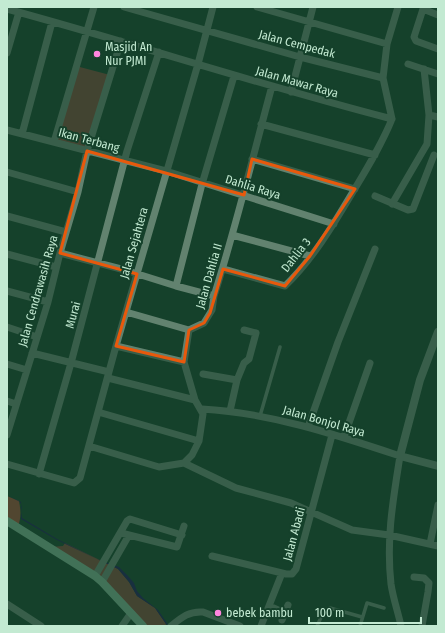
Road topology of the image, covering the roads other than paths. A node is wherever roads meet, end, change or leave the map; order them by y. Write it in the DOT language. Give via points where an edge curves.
graph roads {
  1 [pos="94,7"];
  2 [pos="124,7"];
  3 [pos="213,7"];
  4 [pos="257,7"];
  5 [pos="313,7"];
  6 [pos="398,7"];
  7 [pos="423,8"];
  8 [pos="7,9"];
  9 [pos="19,12"];
  10 [pos="438,15"];
  11 [pos="52,22"];
  12 [pos="309,22"];
  13 [pos="86,31"];
  14 [pos="206,31"];
  15 [pos="121,41"];
  16 [pos="387,44"];
  17 [pos="438,49"];
  18 [pos="7,52"];
  19 [pos="159,52"];
  20 [pos="300,57"];
  21 [pos="198,64"];
  22 [pos="408,64"];
  23 [pos="424,69"];
  24 [pos="438,74"];
  25 [pos="234,76"];
  26 [pos="383,78"];
  27 [pos="272,86"];
  28 [pos="290,92"];
  29 [pos="429,115"];
  30 [pos="438,117"];
  31 [pos="392,119"];
  32 [pos="261,124"];
  33 [pos="7,130"];
  34 [pos="22,134"];
  35 [pos="54,142"];
  36 [pos="427,144"];
  37 [pos="87,151"];
  38 [pos="375,155"];
  39 [pos="436,156"];
  40 [pos="252,159"];
  41 [pos="125,161"];
  42 [pos="166,171"];
  43 [pos="7,172"];
  44 [pos="202,184"];
  45 [pos="355,189"];
  46 [pos="78,192"];
  47 [pos="243,195"];
  48 [pos="376,196"];
  49 [pos="392,204"];
  50 [pos="7,216"];
  51 [pos="334,224"];
  52 [pos="66,232"];
  53 [pos="232,235"];
  54 [pos="375,249"];
  55 [pos="60,253"];
  56 [pos="7,254"];
  57 [pos="310,256"];
  58 [pos="98,263"];
  59 [pos="56,267"];
  60 [pos="222,269"];
  61 [pos="137,274"];
  62 [pos="176,286"];
  63 [pos="7,291"];
  64 [pos="214,296"];
  65 [pos="48,302"];
  66 [pos="126,312"];
  67 [pos="7,327"];
  68 [pos="189,330"];
  69 [pos="244,330"];
  70 [pos="438,332"];
  71 [pos="37,337"];
  72 [pos="116,346"];
  73 [pos="280,347"];
  74 [pos="32,352"];
  75 [pos="184,362"];
  76 [pos="71,363"];
  77 [pos="370,363"];
  78 [pos="7,364"];
  79 [pos="27,370"];
  80 [pos="203,374"];
  81 [pos="108,375"];
  82 [pos="236,380"];
  83 [pos="195,400"];
  84 [pos="7,401"];
  85 [pos="16,404"];
  86 [pos="202,410"];
  87 [pos="230,411"];
  88 [pos="98,412"];
  89 [pos="260,416"];
  90 [pos="308,427"];
  91 [pos="7,434"];
  92 [pos="332,435"];
  93 [pos="344,437"];
  94 [pos="199,441"];
  95 [pos="89,446"];
  96 [pos="400,456"];
  97 [pos="184,462"];
  98 [pos="7,464"];
  99 [pos="438,466"];
  100 [pos="39,474"];
  101 [pos="438,505"];
  102 [pos="311,512"];
  103 [pos="7,521"];
  104 [pos="184,526"];
  105 [pos="121,533"];
  106 [pos="129,535"];
  107 [pos="182,535"];
  108 [pos="389,535"];
  109 [pos="430,544"];
  110 [pos="438,546"];
  111 [pos="212,556"];
  112 [pos="282,573"];
  113 [pos="95,576"];
  114 [pos="414,577"];
  115 [pos="102,582"];
  116 [pos="7,604"];
  117 [pos="288,605"];
  118 [pos="269,606"];
  119 [pos="384,608"];
  120 [pos="131,614"];
  121 [pos="362,617"];
  122 [pos="41,626"];
  123 [pos="122,626"];
  124 [pos="143,626"];
  125 [pos="172,626"];
  126 [pos="240,626"];
  127 [pos="261,626"];
  128 [pos="317,626"];
  129 [pos="360,626"];
  130 [pos="401,626"];
  131 [pos="422,626"];
  1 -- 13 [label="street"];
  2 -- 14 [label="street, Jalan Cempedak"];
  3 -- 14 [label="street, Jalan Sejahtera"];
  4 -- 12 [label="street"];
  5 -- 12 [label="street"];
  6 -- 16 [label="street"];
  7 -- 10 [label="street"];
  7 -- 17 [label="street" via="414,39"];
  8 -- 9 [label="street, Jalan Mawar Raya"];
  9 -- 11 [label="street, Jalan Mawar Raya"];
  9 -- 18 [label="street"];
  11 -- 13 [label="street, Jalan Mawar Raya"];
  11 -- 34 [label="street"];
  12 -- 16 [label="street"];
  12 -- 20 [label="street"];
  13 -- 15 [label="street, Jalan Mawar Raya"];
  13 -- 35 [label="street"];
  14 -- 20 [label="street, Jalan Cempedak"];
  14 -- 21 [label="street, Jalan Sejahtera"];
  15 -- 19 [label="street, Jalan Mawar Raya"];
  15 -- 37 [label="street, Jalan Cendrawasih Raya"];
  16 -- 26 [label="street"];
  19 -- 21 [label="street, Jalan Mawar Raya"];
  19 -- 41 [label="street, Murai"];
  20 -- 26 [label="street, Jalan Cempedak"];
  20 -- 28 [label="street"];
  21 -- 25 [label="street, Jalan Mawar Raya"];
  21 -- 42 [label="street, Jalan Sejahtera"];
  22 -- 23 [label="street"];
  23 -- 24 [label="street"];
  23 -- 29 [label="street"];
  25 -- 27 [label="street, Jalan Mawar Raya"];
  25 -- 44 [label="street"];
  26 -- 31 [label="street"];
  27 -- 28 [label="street, Jalan Mawar Raya"];
  27 -- 32 [label="street, Jalan Dahlia II"];
  28 -- 31 [label="street, Jalan Mawar Raya"];
  29 -- 30 [label="street"];
  29 -- 36 [label="street"];
  31 -- 38 [label="street, Dahlia 3"];
  32 -- 38 [label="street"];
  32 -- 40 [label="street, Jalan Dahlia II"];
  33 -- 34 [label="street, Ikan Terbang"];
  34 -- 35 [label="street, Ikan Terbang"];
  35 -- 37 [label="street, Ikan Terbang"];
  36 -- 39 [label="street"];
  36 -- 49 [label="street"];
  37 -- 41 [label="street, Ikan Terbang"];
  37 -- 46 [label="street, Jalan Cendrawasih Raya"];
  38 -- 45 [label="street, Dahlia 3"];
  39 -- 49 [label="street" via="413,209 408,210"];
  40 -- 45 [label="street"];
  40 -- 47 [label="street, Jalan Dahlia II"];
  41 -- 42 [label="street, Ikan Terbang"];
  41 -- 58 [label="street, Murai"];
  42 -- 44 [label="street, Dahlia Raya"];
  42 -- 61 [label="street, Jalan Sejahtera"];
  43 -- 46 [label="street"];
  44 -- 47 [label="street, Dahlia Raya"];
  44 -- 62 [label="street"];
  45 -- 51 [label="street, Dahlia 3"];
  46 -- 52 [label="street, Jalan Cendrawasih Raya"];
  47 -- 51 [label="street, Dahlia Raya"];
  47 -- 53 [label="street, Jalan Dahlia II"];
  48 -- 49 [label="street"];
  50 -- 52 [label="street"];
  51 -- 57 [label="street, Dahlia 3"];
  52 -- 55 [label="street, Jalan Cendrawasih Raya"];
  53 -- 57 [label="street"];
  53 -- 60 [label="street, Jalan Dahlia II"];
  54 -- 90 [label="street"];
  55 -- 58 [label="street"];
  55 -- 59 [label="street, Jalan Cendrawasih Raya"];
  56 -- 59 [label="street"];
  57 -- 60 [label="street, Dahlia 3" via="285,286"];
  58 -- 61 [label="street"];
  58 -- 76 [label="street, Murai"];
  59 -- 65 [label="street, Jalan Cendrawasih Raya"];
  60 -- 64 [label="street, Jalan Dahlia II"];
  61 -- 62 [label="street"];
  61 -- 66 [label="street, Jalan Sejahtera"];
  62 -- 64 [label="street"];
  63 -- 65 [label="street"];
  64 -- 68 [label="street, Jalan Dahlia II" via="212,310 204,323"];
  65 -- 71 [label="street, Jalan Cendrawasih Raya"];
  66 -- 68 [label="street"];
  66 -- 72 [label="street, Jalan Sejahtera"];
  67 -- 71 [label="street"];
  68 -- 75 [label="street"];
  69 -- 82 [label="street" via="256,333 249,359 244,363"];
  70 -- 96 [label="street" via="420,380"];
  71 -- 74 [label="street, Jalan Cendrawasih Raya"];
  72 -- 75 [label="street"];
  72 -- 81 [label="street, Jalan Sejahtera"];
  73 -- 89 [label="lane"];
  74 -- 76 [label="street"];
  74 -- 79 [label="street, Jalan Cendrawasih Raya"];
  75 -- 83 [label="street"];
  76 -- 81 [label="street"];
  76 -- 100 [label="street, Murai"];
  77 -- 93 [label="street"];
  78 -- 79 [label="street"];
  79 -- 85 [label="street, Jalan Cendrawasih Raya"];
  80 -- 82 [label="street"];
  81 -- 83 [label="street"];
  81 -- 88 [label="street, Jalan Sejahtera"];
  82 -- 87 [label="street"];
  83 -- 86 [label="street"];
  84 -- 85 [label="street"];
  85 -- 91 [label="street, Jalan Cendrawasih Raya"];
  86 -- 87 [label="street, Jalan Bonjol Raya"];
  86 -- 94 [label="street"];
  87 -- 89 [label="street, Jalan Bonjol Raya"];
  88 -- 94 [label="street"];
  88 -- 95 [label="street, Jalan Sejahtera"];
  89 -- 90 [label="street, Jalan Bonjol Raya"];
  90 -- 92 [label="street, Jalan Bonjol Raya"];
  92 -- 93 [label="street, Jalan Bonjol Raya"];
  92 -- 102 [label="street, Jalan Abadi"];
  93 -- 96 [label="street, Jalan Bonjol Raya"];
  94 -- 97 [label="street" via="192,455"];
  95 -- 97 [label="street" via="159,467"];
  95 -- 100 [label="street, Jalan Sejahtera" via="80,478 74,483"];
  96 -- 99 [label="street, Jalan Bonjol Raya"];
  96 -- 108 [label="street"];
  97 -- 102 [label="street" via="236,488 291,503"];
  98 -- 100 [label="street"];
  101 -- 109 [label="street"];
  102 -- 108 [label="street" via="352,530"];
  102 -- 112 [label="street, Jalan Abadi" via="296,569 292,574"];
  103 -- 113 [label="main road"];
  104 -- 107 [label="street"];
  105 -- 106 [label="street"];
  105 -- 107 [label="street" via="127,521 132,519"];
  105 -- 113 [label="street"];
  106 -- 107 [label="street" via="175,547 179,546"];
  106 -- 115 [label="street"];
  108 -- 109 [label="street"];
  108 -- 130 [label="street" via="391,585"];
  109 -- 110 [label="street"];
  111 -- 112 [label="street"];
  112 -- 118 [label="street, Jalan Abadi"];
  113 -- 115 [label="main road"];
  114 -- 131 [label="street" via="424,578 429,583"];
  115 -- 120 [label="main road"];
  116 -- 122 [label="street"];
  117 -- 118 [label="street" via="284,616"];
  118 -- 127 [label="street, Jalan Abadi"];
  119 -- 121 [label="lane" via="367,603"];
  120 -- 123 [label="street"];
  120 -- 124 [label="main road"];
  121 -- 128 [label="lane" via="330,608 324,611"];
  121 -- 129 [label="lane"];
  125 -- 126 [label="street" via="188,613 203,612"];
}
